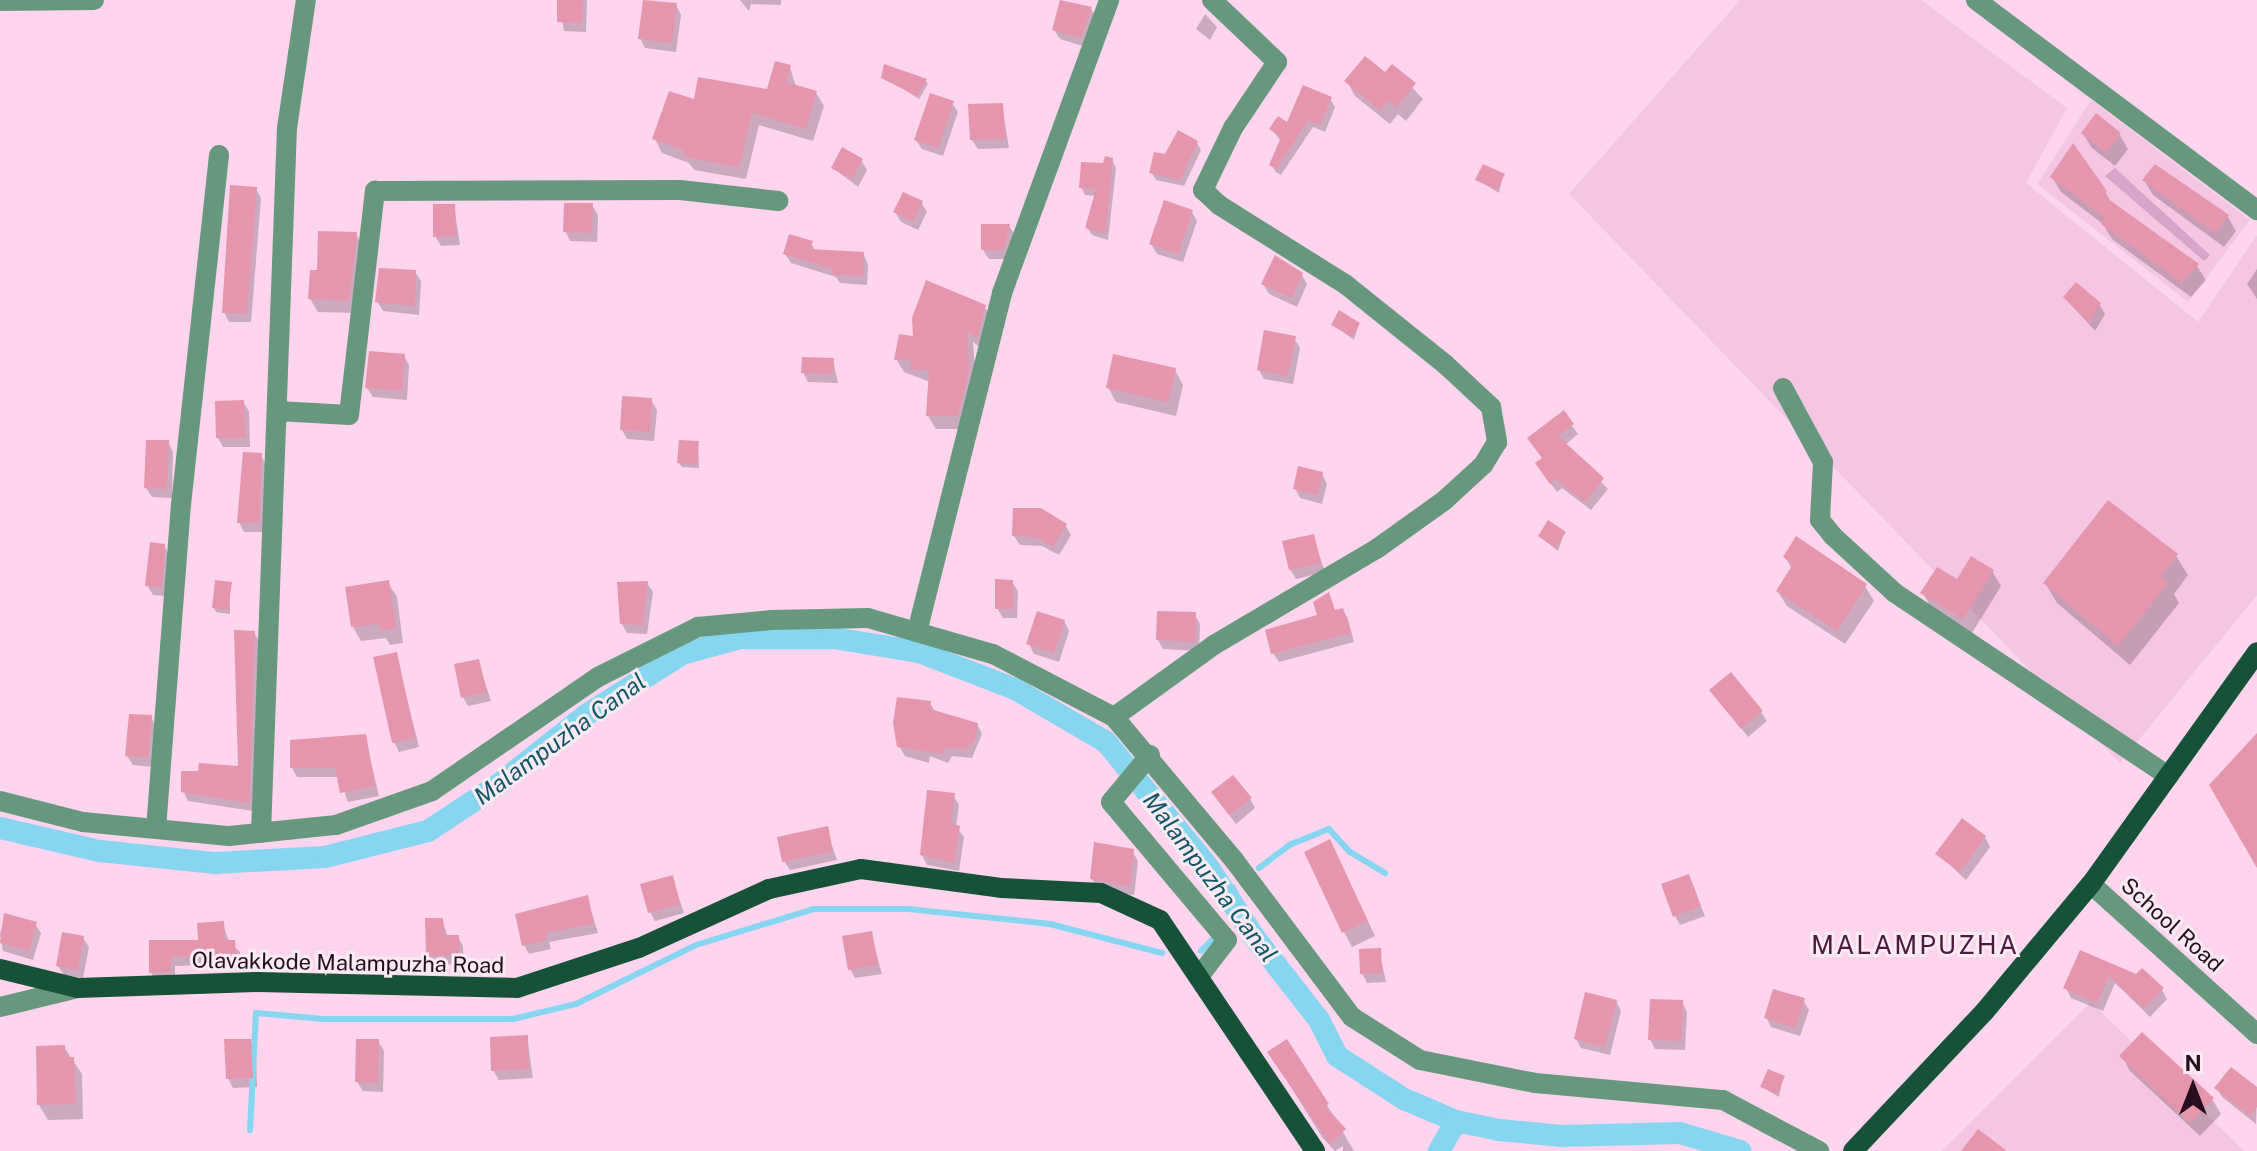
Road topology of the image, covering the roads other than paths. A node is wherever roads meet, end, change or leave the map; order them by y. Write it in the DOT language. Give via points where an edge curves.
graph roads {
  1 [pos="94,0"];
  2 [pos="306,0"];
  3 [pos="1109,0"];
  4 [pos="1212,0"];
  5 [pos="1976,0"];
  6 [pos="0,1"];
  7 [pos="219,155"];
  8 [pos="778,201"];
  9 [pos="2257,210"];
  10 [pos="1783,388"];
  11 [pos="277,411"];
  12 [pos="917,632"];
  13 [pos="2257,652"];
  14 [pos="1114,717"];
  15 [pos="1150,755"];
  16 [pos="2168,776"];
  17 [pos="0,801"];
  18 [pos="156,829"];
  19 [pos="261,833"];
  20 [pos="2091,884"];
  21 [pos="0,969"];
  22 [pos="1200,975"];
  23 [pos="78,988"];
  24 [pos="0,1007"];
  25 [pos="2257,1034"];
  26 [pos="1315,1151"];
  27 [pos="1819,1151"];
  28 [pos="1853,1151"];
  1 -- 6 [label="street"];
  2 -- 11 [label="street" via="287,128"];
  3 -- 12 [label="street" via="1002,293"];
  4 -- 14 [label="street" via="1277,62 1233,128 1203,190 1345,284 1446,365 1491,407 1497,442 1483,465 1422,516 1142,692"];
  5 -- 9 [label="street"];
  7 -- 18 [label="street" via="181,505"];
  8 -- 11 [label="street" via="680,190 375,191 349,415"];
  10 -- 16 [label="street" via="1823,462 1820,520 1833,536 1895,593"];
  11 -- 19 [label="street"];
  12 -- 14 [label="street" via="993,654"];
  12 -- 19 [label="street" via="868,618 698,627 598,677 432,791 336,825"];
  13 -- 16 [label="main road"];
  14 -- 15 [label="street"];
  15 -- 22 [label="street" via="1111,802 1227,940"];
  15 -- 27 [label="street" via="1352,1017 1420,1060 1535,1083 1723,1100"];
  16 -- 20 [label="main road"];
  17 -- 18 [label="street" via="83,822"];
  18 -- 19 [label="street" via="229,836"];
  20 -- 25 [label="street, School Road"];
  20 -- 28 [label="main road" via="1985,1011"];
  21 -- 23 [label="main road, Olavakkode Malampuzha Road"];
  22 -- 23 [label="main road, Olavakkode Malampuzha Road" via="1160,920 1101,893 1001,888 861,869 769,889 639,948 517,988 258,982"];
  22 -- 26 [label="main road, Olavakkode Malampuzha Road"];
  23 -- 24 [label="street"];
}
